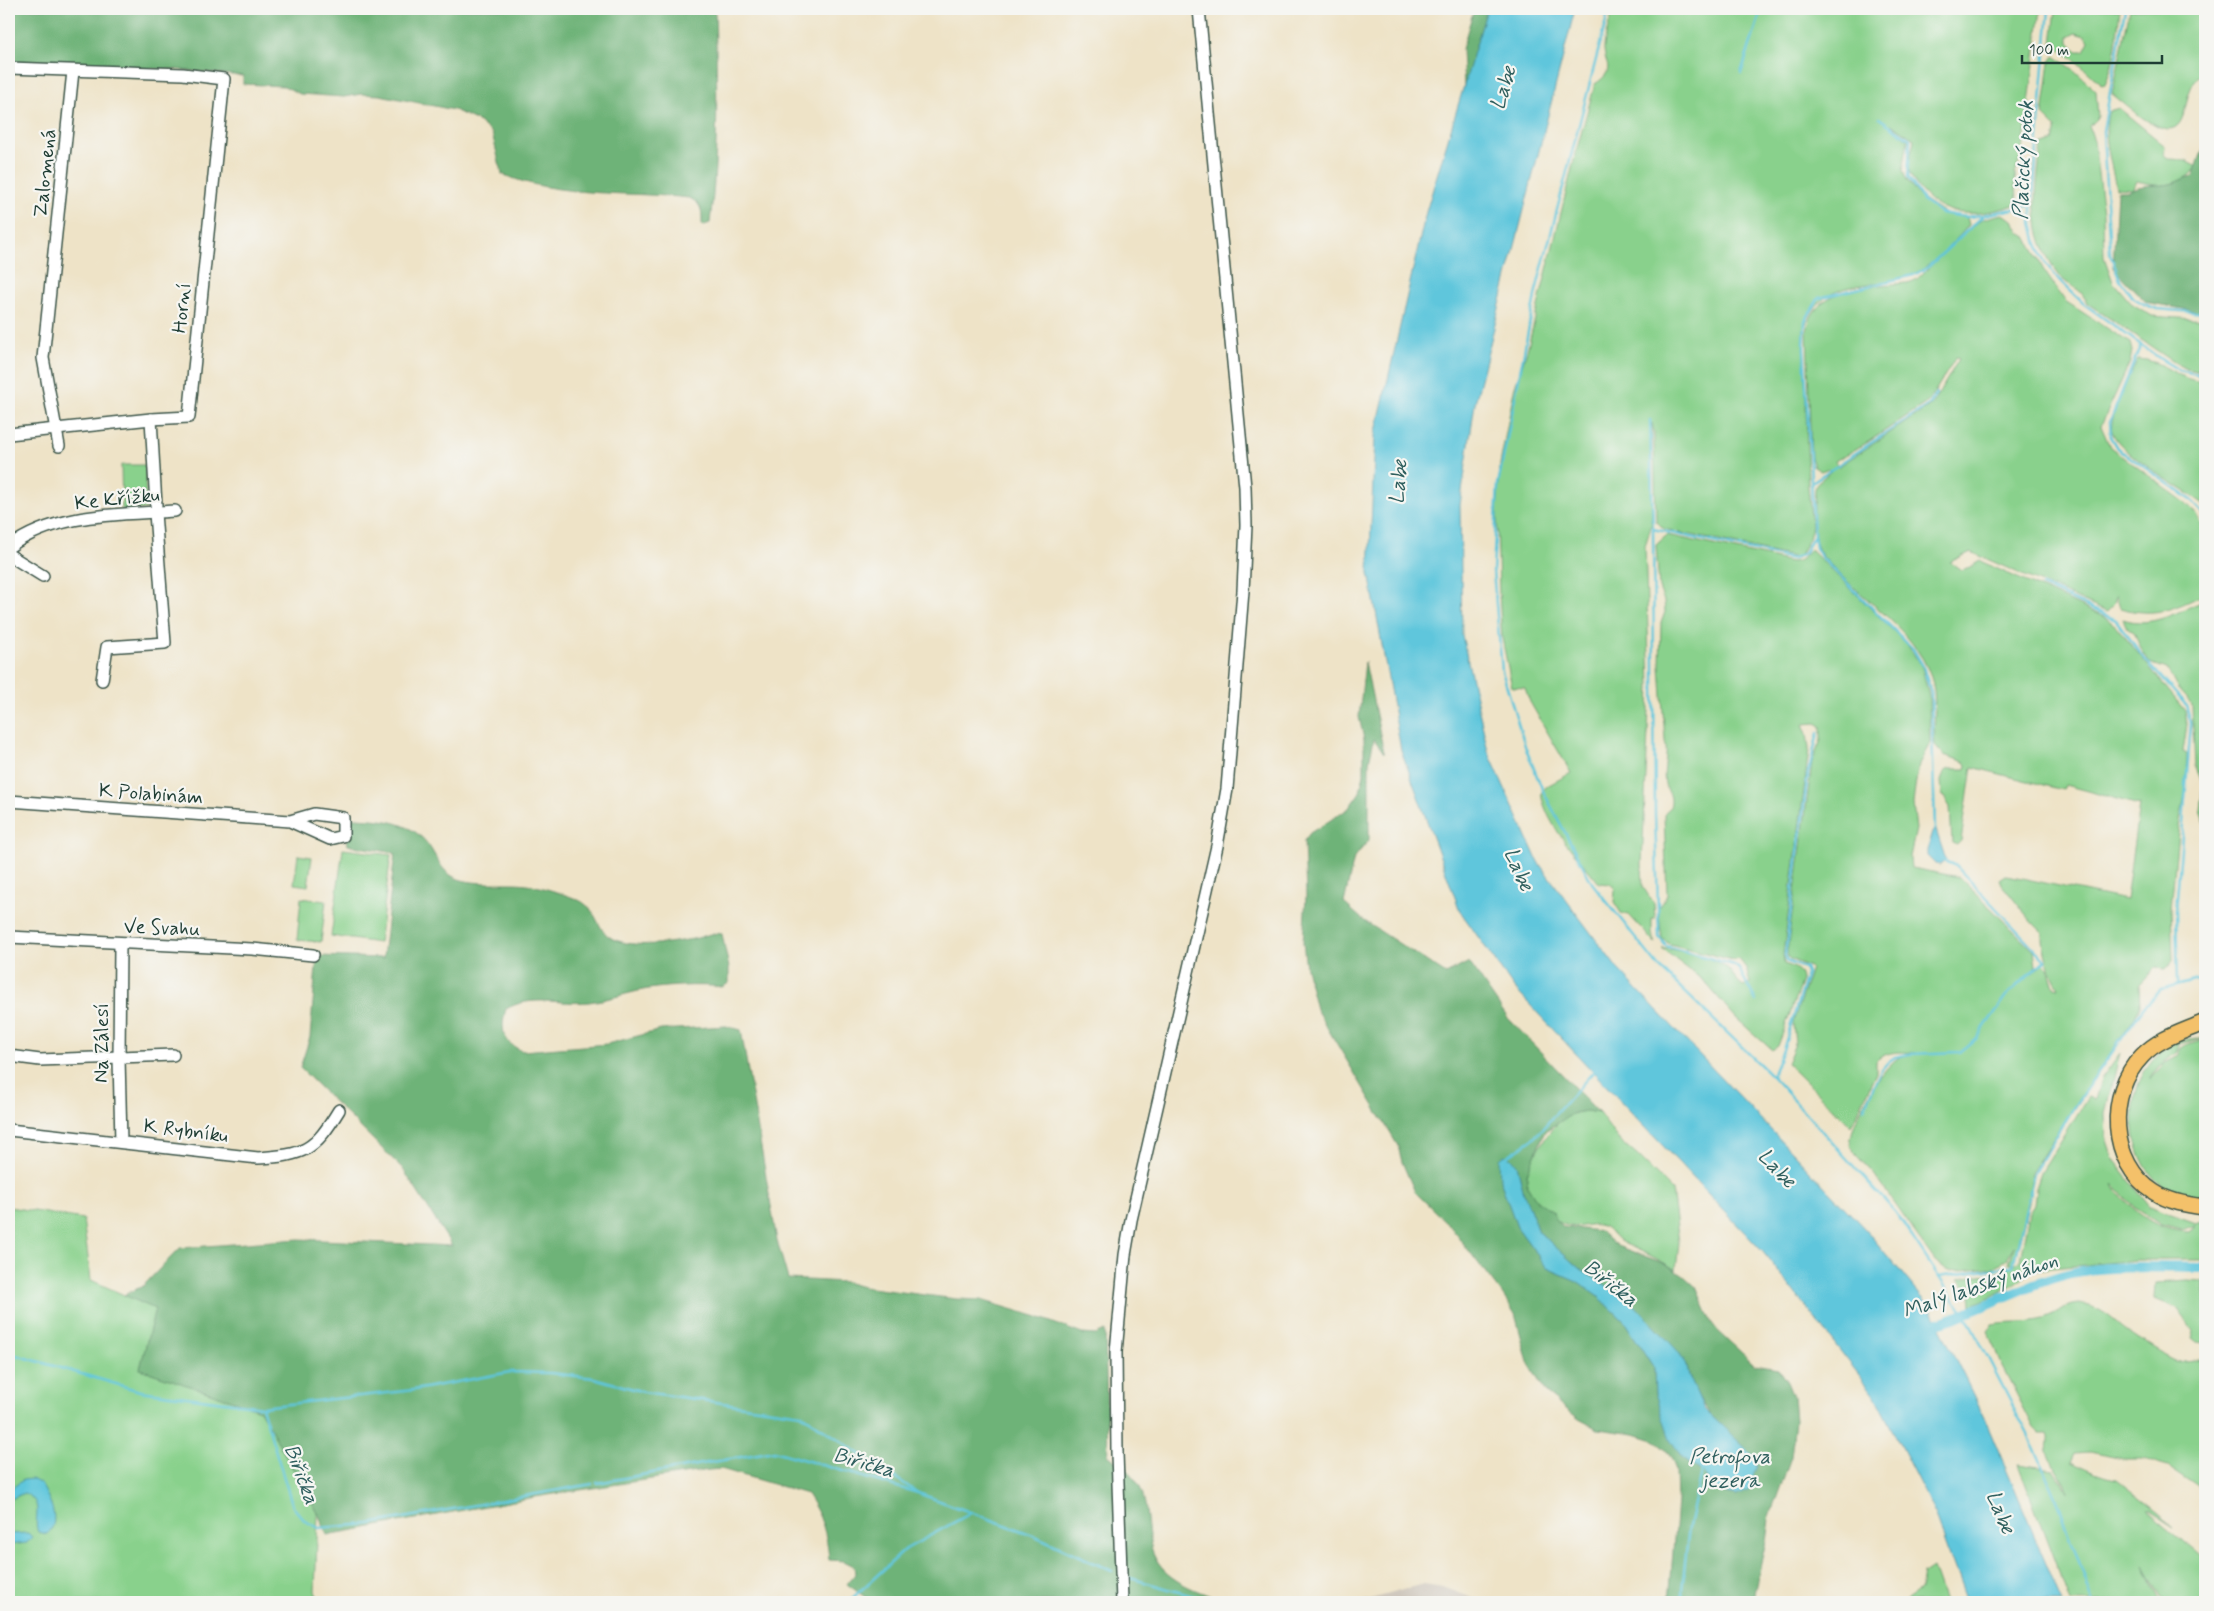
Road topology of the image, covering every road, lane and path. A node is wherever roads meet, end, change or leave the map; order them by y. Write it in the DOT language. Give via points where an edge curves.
graph roads {
  1 [pos="1199,9"];
  2 [pos="9,68"];
  3 [pos="73,71"];
  4 [pos="151,418"];
  5 [pos="56,428"];
  6 [pos="9,434"];
  7 [pos="59,446"];
  8 [pos="155,509"];
  9 [pos="175,511"];
  10 [pos="9,547"];
  11 [pos="9,555"];
  12 [pos="43,576"];
  13 [pos="102,680"];
  14 [pos="9,801"];
  15 [pos="290,821"];
  16 [pos="9,937"];
  17 [pos="120,944"];
  18 [pos="314,955"];
  19 [pos="2205,1022"];
  20 [pos="2183,1032"];
  21 [pos="2205,1032"];
  22 [pos="9,1056"];
  23 [pos="173,1056"];
  24 [pos="119,1058"];
  25 [pos="340,1110"];
  26 [pos="9,1130"];
  27 [pos="121,1142"];
  28 [pos="2205,1207"];
  29 [pos="1122,1602"];
  1 -- 29 [label="street" via="1244,478 1245,553 1227,789 1125,1254 1116,1352"];
  2 -- 3 [label="street"];
  3 -- 4 [label="street, Horní" via="183,74 224,79 189,417"];
  3 -- 5 [label="street, Zalomená" via="43,358"];
  4 -- 5 [label="street"];
  4 -- 8 [label="street"];
  5 -- 6 [label="street"];
  5 -- 7 [label="street, Zalomená"];
  8 -- 9 [label="street, Ke Křížku"];
  8 -- 10 [label="street, Ke Křížku" via="101,514 59,524 31,533"];
  8 -- 13 [label="street" via="165,643 107,647"];
  11 -- 12 [label="street"];
  14 -- 15 [label="street, K Polabinám"];
  16 -- 17 [label="street, Ve Svahu"];
  17 -- 18 [label="street, Ve Svahu"];
  17 -- 24 [label="street, Na Zálesí"];
  19 -- 20 [label="main road"];
  20 -- 21 [label="main road"];
  20 -- 28 [label="main road" via="2150,1048 2132,1069 2119,1100 2116,1118 2118,1137 2130,1165 2153,1192 2168,1199"];
  22 -- 24 [label="street" via="40,1060"];
  23 -- 24 [label="street"];
  24 -- 27 [label="street, Na Zálesí"];
  25 -- 27 [label="street, K Rybníku" via="319,1138 293,1155 258,1158"];
  26 -- 27 [label="street, K Rybníku"];
}
